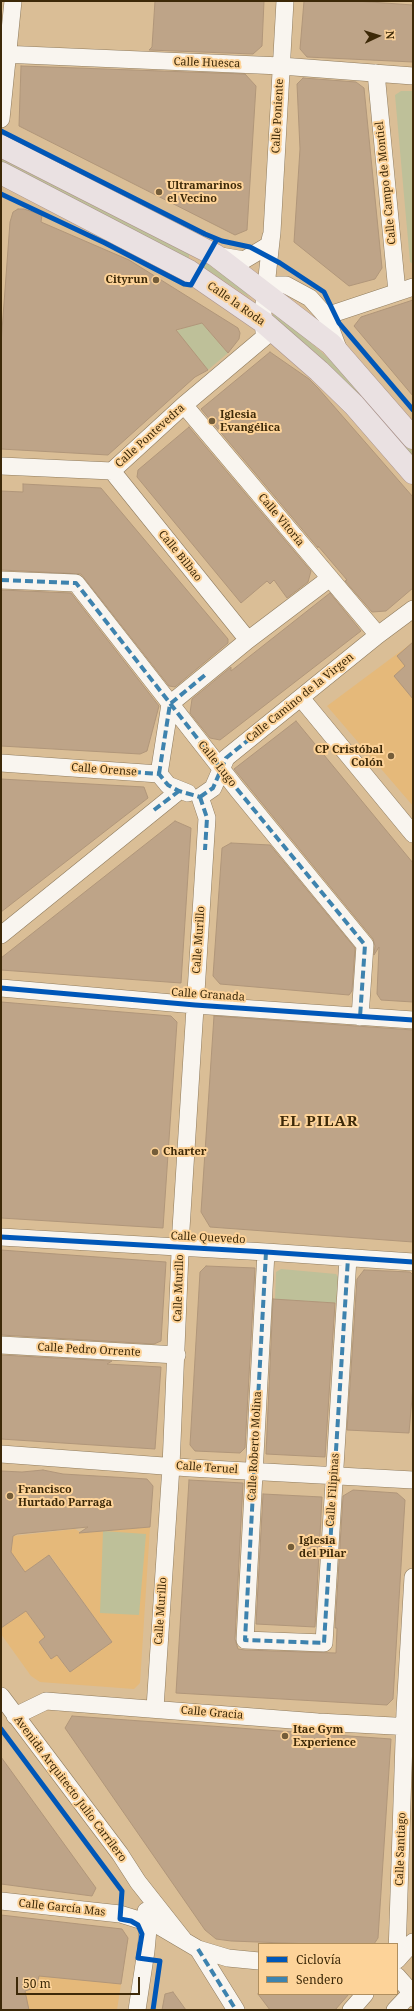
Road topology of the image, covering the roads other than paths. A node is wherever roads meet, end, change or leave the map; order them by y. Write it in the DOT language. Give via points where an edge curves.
graph roads {
  1 [pos="13,1"];
  2 [pos="285,1"];
  3 [pos="4,54"];
  4 [pos="281,66"];
  5 [pos="376,73"];
  6 [pos="413,76"];
  7 [pos="1,120"];
  8 [pos="1,146"];
  9 [pos="1,173"];
  10 [pos="272,232"];
  11 [pos="215,255"];
  12 [pos="405,290"];
  13 [pos="265,292"];
  14 [pos="326,316"];
  15 [pos="267,329"];
  16 [pos="340,354"];
  17 [pos="184,405"];
  18 [pos="413,438"];
  19 [pos="1,466"];
  20 [pos="112,471"];
  21 [pos="413,473"];
  22 [pos="330,578"];
  23 [pos="1,580"];
  24 [pos="413,609"];
  25 [pos="378,636"];
  26 [pos="248,640"];
  27 [pos="301,698"];
  28 [pos="170,704"];
  29 [pos="1,763"];
  30 [pos="221,769"];
  31 [pos="159,774"];
  32 [pos="179,791"];
  33 [pos="200,796"];
  34 [pos="413,834"];
  35 [pos="1,935"];
  36 [pos="1,988"];
  37 [pos="195,1005"];
  38 [pos="360,1017"];
  39 [pos="413,1020"];
  40 [pos="1,1237"];
  41 [pos="180,1247"];
  42 [pos="266,1252"];
  43 [pos="348,1258"];
  44 [pos="413,1262"];
  45 [pos="1,1345"];
  46 [pos="177,1354"];
  47 [pos="1,1454"];
  48 [pos="171,1466"];
  49 [pos="254,1471"];
  50 [pos="334,1475"];
  51 [pos="413,1480"];
  52 [pos="413,1577"];
  53 [pos="245,1640"];
  54 [pos="1,1696"];
  55 [pos="155,1708"];
  56 [pos="15,1716"];
  57 [pos="409,1727"];
  58 [pos="138,1882"];
  59 [pos="1,1901"];
  60 [pos="147,1921"];
  61 [pos="183,1939"];
  62 [pos="413,1942"];
  63 [pos="398,1943"];
  64 [pos="198,1949"];
  65 [pos="398,1959"];
  66 [pos="258,1961"];
  67 [pos="398,1977"];
  68 [pos="412,1994"];
  69 [pos="364,1995"];
  70 [pos="138,2010"];
  71 [pos="236,2010"];
  72 [pos="351,2010"];
  73 [pos="395,2010"];
  1 -- 3 [label="street"];
  2 -- 4 [label="street, Calle Poniente"];
  3 -- 4 [label="street, Calle Huesca"];
  3 -- 7 [label="street"];
  4 -- 5 [label="street, Calle Huesca"];
  4 -- 10 [label="street, Calle Poniente"];
  5 -- 6 [label="street, Calle Huesca"];
  5 -- 12 [label="street, Calle Campo de Montiel"];
  8 -- 11 [label="main road"];
  9 -- 15 [label="main road, Calle la Roda" via="189,271"];
  10 -- 11 [label="street, Calle Poniente" via="269,245 244,260"];
  10 -- 13 [label="street, Calle Poniente"];
  11 -- 13 [label="main road"];
  12 -- 14 [label="street"];
  13 -- 14 [label="street" via="278,285 286,285 310,298"];
  13 -- 15 [label="street, Calle Poniente"];
  13 -- 16 [label="main road" via="332,344"];
  14 -- 16 [label="street"];
  15 -- 17 [label="street, Calle Pontevedra"];
  15 -- 21 [label="main road, Calle la Roda" via="354,405"];
  16 -- 18 [label="main road"];
  17 -- 20 [label="street, Calle Pontevedra"];
  17 -- 22 [label="street, Calle Vitoria"];
  19 -- 20 [label="street, Calle Pontevedra"];
  20 -- 26 [label="street, Calle Bilbao"];
  22 -- 25 [label="street, Calle Vitoria"];
  22 -- 26 [label="street"];
  23 -- 28 [label="street, Calle Lugo" via="76,583"];
  24 -- 25 [label="street, Calle Camino de la Virgen"];
  25 -- 27 [label="street, Calle Camino de la Virgen"];
  26 -- 28 [label="street"];
  27 -- 30 [label="street, Calle Camino de la Virgen" via="226,758"];
  27 -- 34 [label="street"];
  28 -- 30 [label="street, Calle Lugo"];
  28 -- 31 [label="street"];
  29 -- 31 [label="street, Calle Orense"];
  30 -- 33 [label="street, Calle Camino de la Virgen" via="213,788"];
  30 -- 38 [label="street, Calle Lugo" via="365,945"];
  31 -- 32 [label="street" via="168,785"];
  32 -- 33 [label="street"];
  32 -- 35 [label="street"];
  33 -- 37 [label="street, Calle Murillo" via="207,818"];
  36 -- 37 [label="street, Calle Granada"];
  37 -- 38 [label="street, Calle Granada"];
  37 -- 41 [label="street, Calle Murillo"];
  38 -- 39 [label="street, Calle Granada"];
  40 -- 41 [label="street, Calle Quevedo"];
  41 -- 42 [label="street, Calle Quevedo"];
  41 -- 46 [label="street, Calle Murillo"];
  42 -- 43 [label="street, Calle Quevedo"];
  42 -- 49 [label="street, Calle Roberto Molina"];
  43 -- 44 [label="street, Calle Quevedo"];
  43 -- 50 [label="street, Calle Filipinas"];
  45 -- 46 [label="street, Calle Pedro Orrente"];
  46 -- 48 [label="street, Calle Murillo"];
  47 -- 48 [label="street, Calle Teruel"];
  48 -- 49 [label="street, Calle Teruel"];
  48 -- 55 [label="street, Calle Murillo"];
  49 -- 50 [label="street, Calle Teruel"];
  49 -- 53 [label="street, Calle Roberto Molina"];
  50 -- 51 [label="street, Calle Teruel"];
  50 -- 53 [label="street, Calle Filipinas" via="324,1643"];
  52 -- 57 [label="street, Calle Santiago"];
  54 -- 56 [label="street, Avenida Arquitecto Julio Carrilero"];
  55 -- 56 [label="street, Calle Gracia" via="46,1701"];
  55 -- 57 [label="street, Calle Gracia"];
  56 -- 58 [label="street, Avenida Arquitecto Julio Carrilero" via="120,1854"];
  57 -- 63 [label="street, Calle Santiago"];
  58 -- 60 [label="street, Avenida Arquitecto Julio Carrilero" via="146,1904"];
  58 -- 61 [label="street, Avenida Arquitecto Julio Carrilero"];
  59 -- 60 [label="street, Calle García Mas" via="120,1914"];
  60 -- 61 [label="street, Avenida Arquitecto Julio Carrilero"];
  60 -- 70 [label="street, Avenida Arquitecto Julio Carrilero" via="146,1951"];
  61 -- 64 [label="street, Avenida Arquitecto Julio Carrilero"];
  62 -- 65 [label="street"];
  64 -- 66 [label="street" via="228,1958"];
  64 -- 71 [label="street, Avenida Arquitecto Julio Carrilero"];
  67 -- 68 [label="street"];
  68 -- 73 [label="street"];
  69 -- 72 [label="street"];
}
